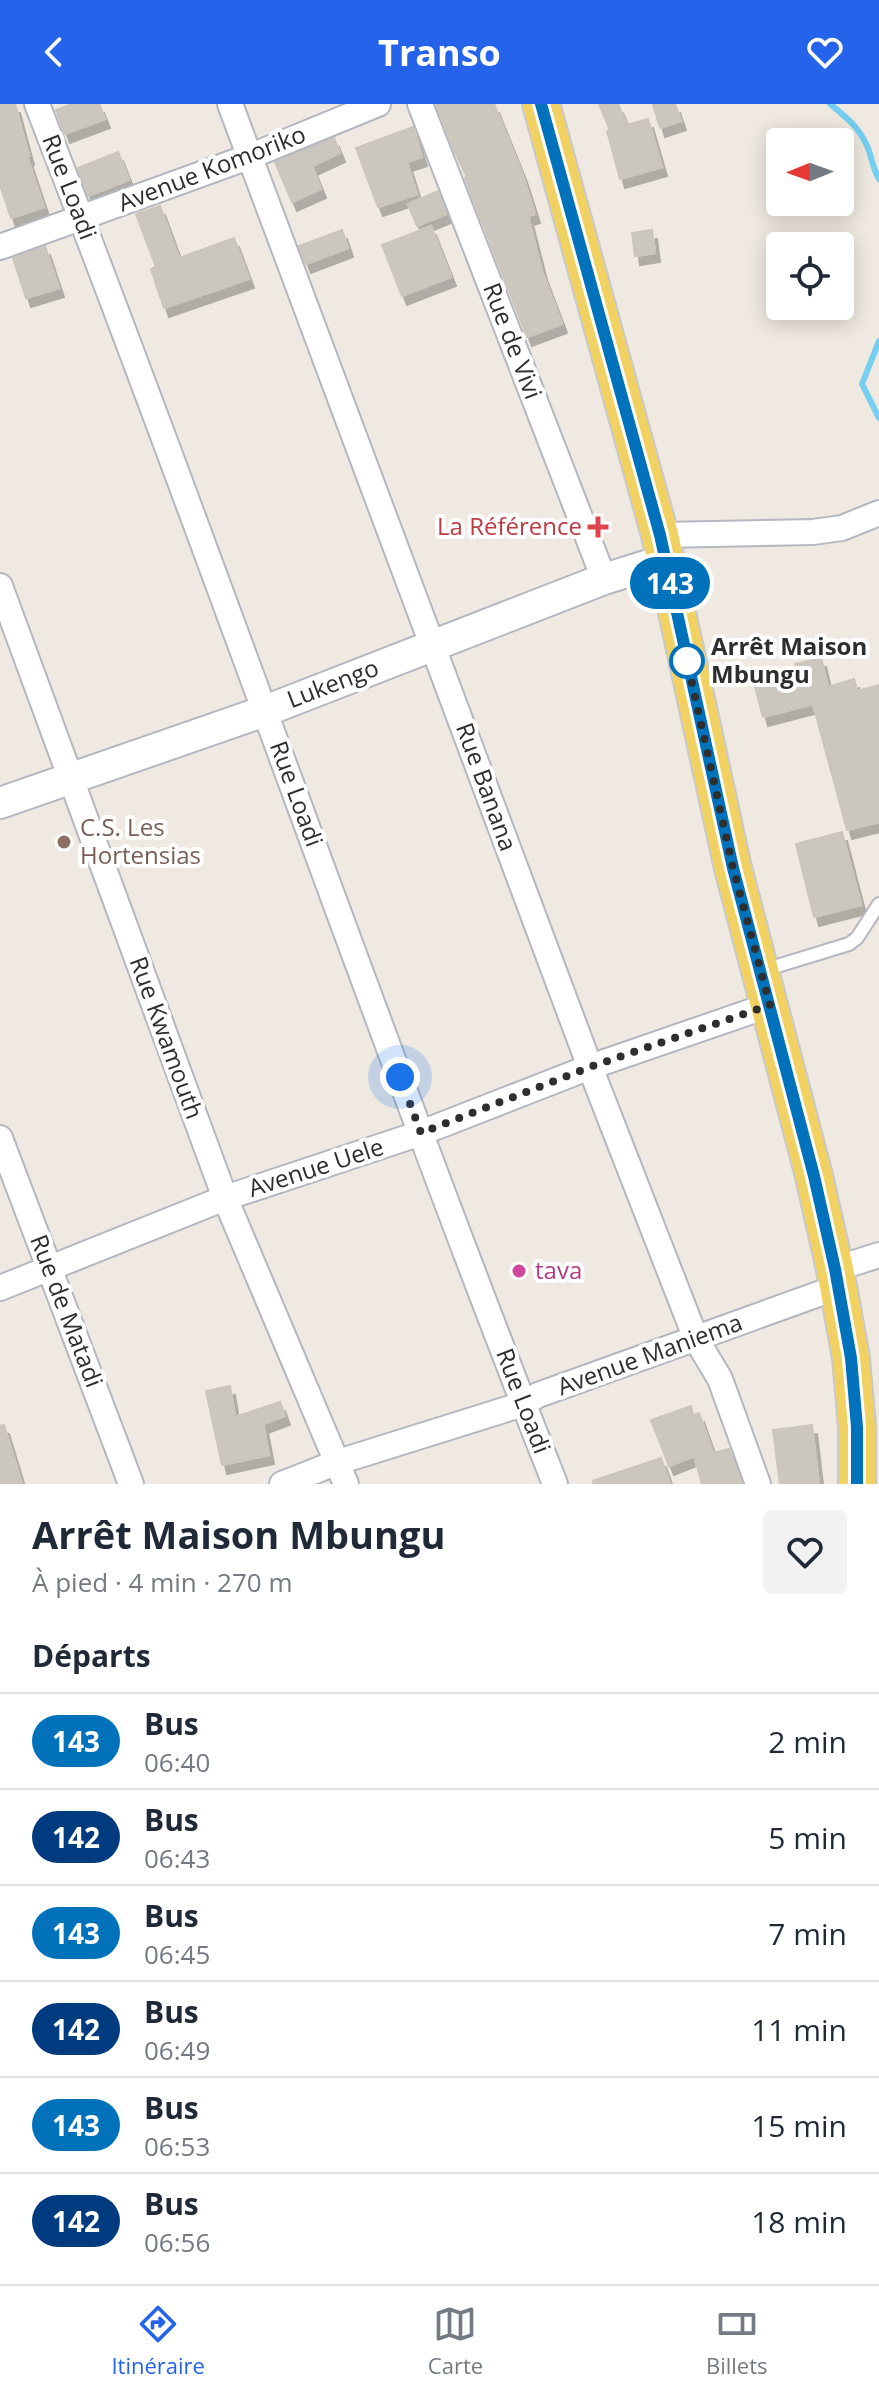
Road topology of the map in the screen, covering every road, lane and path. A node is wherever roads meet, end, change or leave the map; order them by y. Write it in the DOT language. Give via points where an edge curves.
graph roads {
  1 [pos="37,104"];
  2 [pos="230,104"];
  3 [pos="378,104"];
  4 [pos="420,104"];
  5 [pos="541,104"];
  6 [pos="251,156"];
  7 [pos="81,218"];
  8 [pos="0,247"];
  9 [pos="879,513"];
  10 [pos="662,547"];
  11 [pos="604,579"];
  12 [pos="0,586"];
  13 [pos="433,645"];
  14 [pos="265,711"];
  15 [pos="70,778"];
  16 [pos="0,803"];
  17 [pos="879,904"];
  18 [pos="766,988"];
  19 [pos="590,1067"];
  20 [pos="421,1133"];
  21 [pos="0,1138"];
  22 [pos="225,1198"];
  23 [pos="879,1255"];
  24 [pos="50,1269"];
  25 [pos="836,1278"];
  26 [pos="0,1288"];
  27 [pos="696,1339"];
  28 [pos="523,1404"];
  29 [pos="342,1473"];
  30 [pos="755,1474"];
  31 [pos="131,1484"];
  32 [pos="282,1484"];
  33 [pos="555,1484"];
  34 [pos="857,1484"];
  1 -- 7 [label="street, Rue Loadi"];
  2 -- 6 [label="street, Rue Banana"];
  3 -- 6 [label="street, Avenue Komoriko"];
  4 -- 11 [label="street, Rue de Vivi"];
  5 -- 10 [label="main road"];
  6 -- 7 [label="street, Avenue Komoriko"];
  6 -- 13 [label="street, Rue Banana"];
  7 -- 8 [label="street, Avenue Komoriko"];
  7 -- 14 [label="street, Rue Loadi"];
  9 -- 10 [label="street" via="842,528"];
  10 -- 11 [label="street, Lukengo"];
  10 -- 18 [label="main road" via="733,868"];
  11 -- 13 [label="street, Lukengo"];
  12 -- 15 [label="street, Rue Kwamouth"];
  13 -- 14 [label="street, Lukengo"];
  13 -- 19 [label="street, Rue Banana"];
  14 -- 15 [label="street, Lukengo"];
  14 -- 20 [label="street, Rue Loadi"];
  15 -- 16 [label="street, Lukengo"];
  15 -- 22 [label="street, Rue Kwamouth"];
  17 -- 18 [label="lane" via="849,944"];
  18 -- 19 [label="street, Avenue Uele"];
  18 -- 25 [label="main road"];
  19 -- 20 [label="street, Avenue Uele"];
  19 -- 27 [label="street, Rue Banana"];
  20 -- 22 [label="street, Avenue Uele"];
  20 -- 28 [label="street, Rue Loadi"];
  21 -- 24 [label="street, Rue de Matadi"];
  22 -- 24 [label="street, Avenue Uele"];
  22 -- 29 [label="street, Rue Kwamouth"];
  23 -- 25 [label="street, Avenue Maniema"];
  24 -- 26 [label="street, Avenue Uele"];
  24 -- 31 [label="street, Rue de Matadi"];
  25 -- 27 [label="street, Avenue Maniema"];
  25 -- 34 [label="main road" via="851,1358"];
  27 -- 28 [label="street, Avenue Maniema"];
  27 -- 30 [label="street, Rue Banana" via="720,1379"];
  28 -- 29 [label="street, Avenue Maniema"];
  28 -- 33 [label="street, Rue Loadi"];
  29 -- 32 [label="street, Avenue Maniema"];
}
